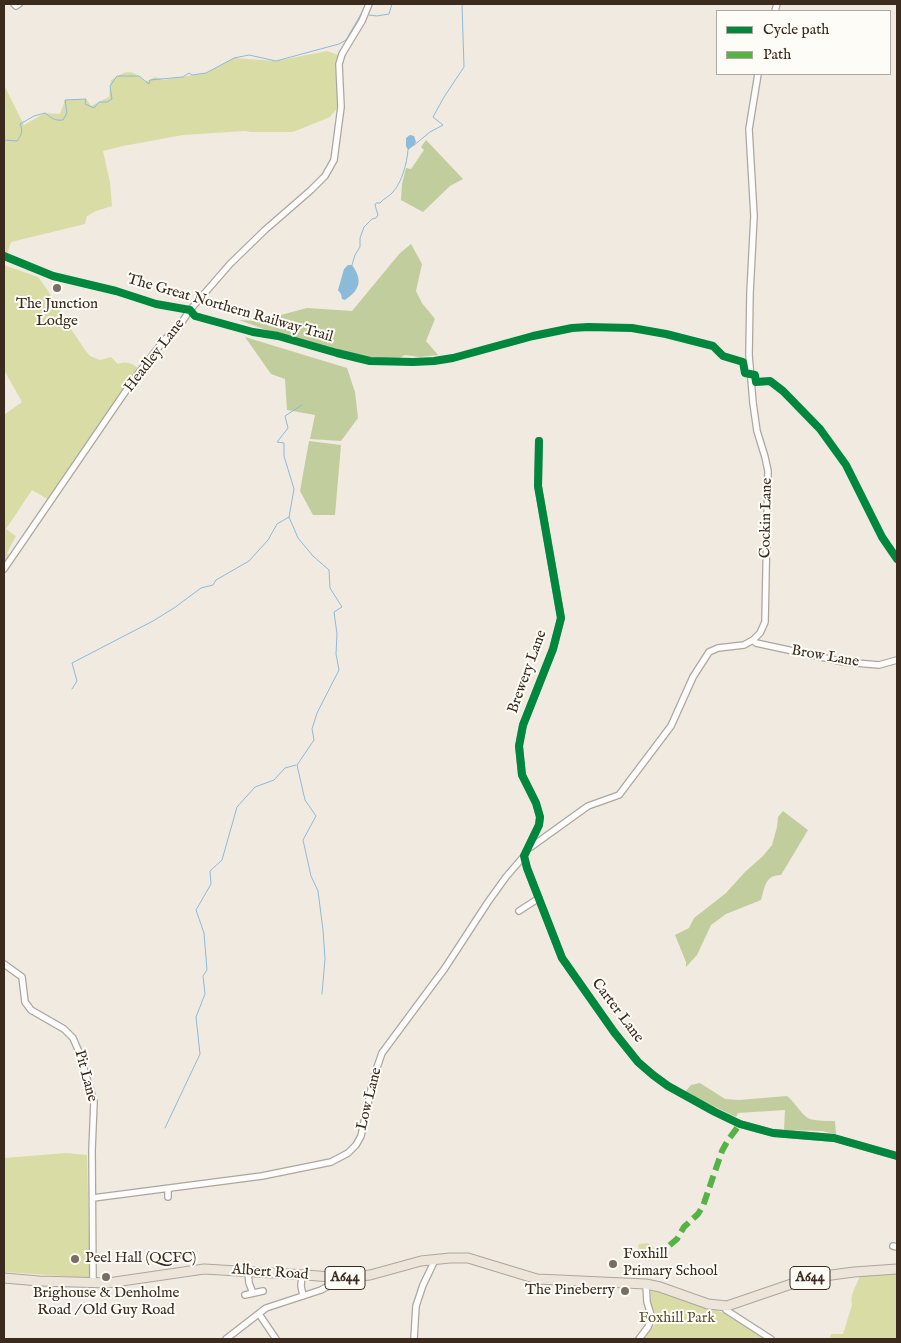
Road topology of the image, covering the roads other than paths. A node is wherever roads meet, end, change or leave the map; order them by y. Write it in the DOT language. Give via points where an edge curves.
graph roads {
  1 [pos="369,4"];
  2 [pos="758,75"];
  3 [pos="539,441"];
  4 [pos="4,570"];
  5 [pos="753,640"];
  6 [pos="897,660"];
  7 [pos="529,848"];
  8 [pos="524,856"];
  9 [pos="539,898"];
  10 [pos="520,911"];
  11 [pos="4,964"];
  12 [pos="897,1156"];
  13 [pos="168,1189"];
  14 [pos="168,1197"];
  15 [pos="92,1198"];
  16 [pos="435,1260"];
  17 [pos="897,1269"];
  18 [pos="248,1271"];
  19 [pos="302,1274"];
  20 [pos="4,1278"];
  21 [pos="343,1278"];
  22 [pos="93,1282"];
  23 [pos="646,1284"];
  24 [pos="263,1291"];
  25 [pos="253,1292"];
  26 [pos="244,1295"];
  27 [pos="303,1296"];
  28 [pos="727,1306"];
  29 [pos="259,1314"];
  30 [pos="226,1339"];
  31 [pos="276,1339"];
  32 [pos="414,1339"];
  33 [pos="640,1339"];
  34 [pos="771,1339"];
  1 -- 4 [label="street, Headley Lane" via="339,64 341,107 331,167 311,190 230,264 178,328 165,339 134,379"];
  2 -- 5 [label="street, Cockin Lane" via="749,129 754,216 749,355 757,431 768,487 765,622"];
  3 -- 7 [label="street, Brewery Lane" via="538,486 561,618 553,649 523,725 519,746 522,775 540,812 539,825"];
  5 -- 6 [label="street, Brow Lane" via="844,662 879,665"];
  5 -- 7 [label="street" via="709,652 693,677 671,726 619,795 588,806"];
  7 -- 8 [label="street"];
  8 -- 9 [label="street, Carter Lane"];
  8 -- 13 [label="street, Low Lane" via="382,1053 361,1136 348,1154 331,1162 262,1176"];
  9 -- 10 [label="street"];
  9 -- 12 [label="street, Carter Lane" via="562,958 614,1032 652,1075 740,1124 773,1133 834,1138"];
  11 -- 15 [label="street, Pit Lane" via="22,977 25,1002 31,1010 64,1029 73,1038 79,1052 94,1102"];
  13 -- 14 [label="street"];
  13 -- 15 [label="street, Low Lane"];
  15 -- 22 [label="street, Pit Lane"];
  16 -- 21 [label="main road, Albert Road / A644"];
  16 -- 23 [label="main road, Albert Road / A644" via="468,1258 537,1279"];
  16 -- 32 [label="street" via="416,1306"];
  17 -- 28 [label="main road, A644" via="809,1278"];
  18 -- 19 [label="main road, Albert Road / A644"];
  18 -- 22 [label="main road, Albert Road / A644" via="204,1268 110,1283"];
  18 -- 25 [label="street"];
  19 -- 21 [label="main road, Albert Road / A644"];
  19 -- 27 [label="street"];
  20 -- 22 [label="main road, Albert Road / A644"];
  21 -- 27 [label="street"];
  23 -- 28 [label="main road, A644" via="708,1304"];
  23 -- 33 [label="street" via="651,1320"];
  24 -- 25 [label="street"];
  25 -- 26 [label="street"];
  27 -- 29 [label="street" via="266,1308"];
  28 -- 34 [label="street" via="726,1310"];
  29 -- 30 [label="street"];
  29 -- 31 [label="street"];
}
